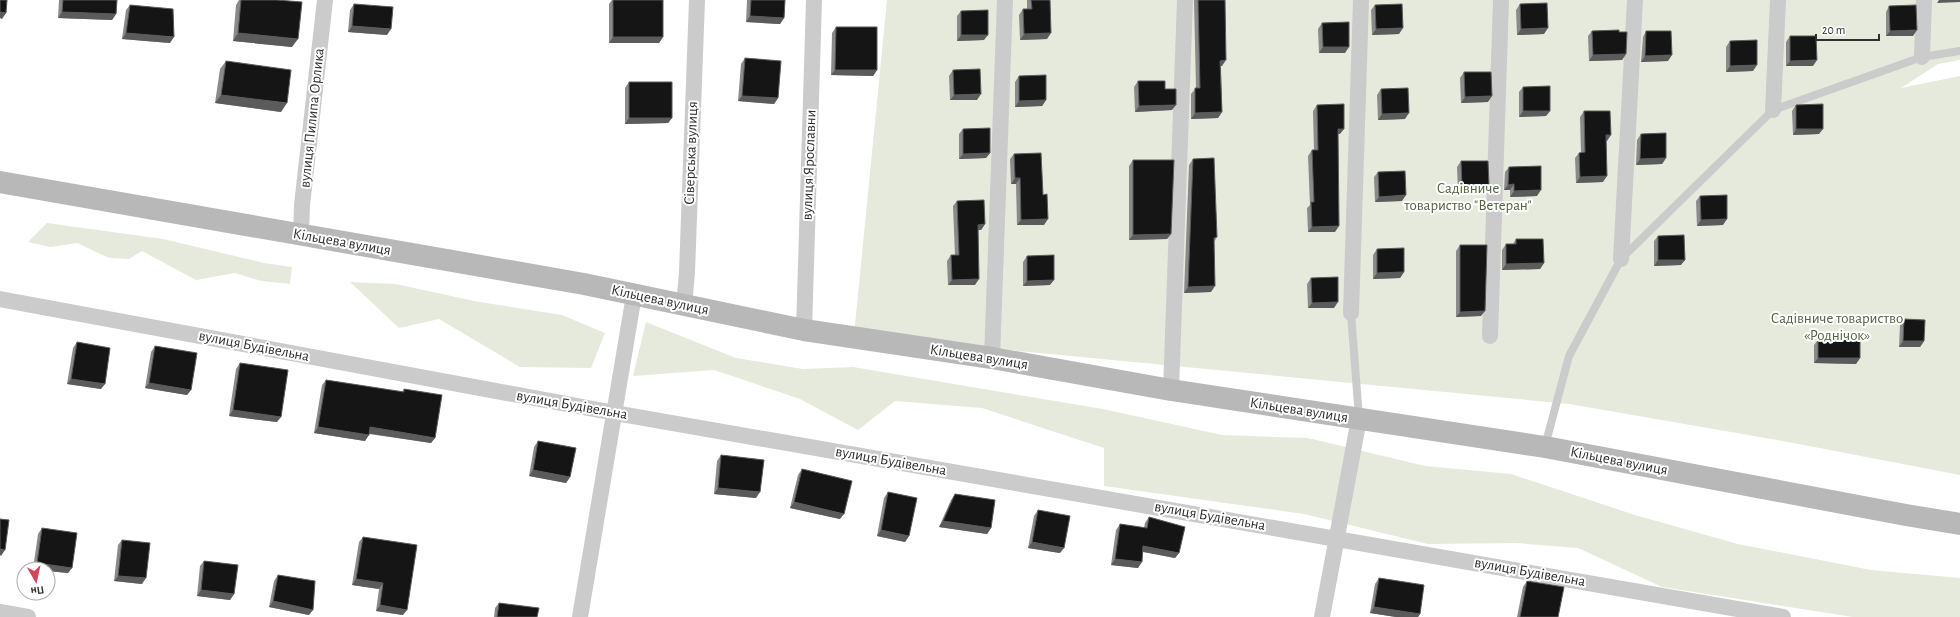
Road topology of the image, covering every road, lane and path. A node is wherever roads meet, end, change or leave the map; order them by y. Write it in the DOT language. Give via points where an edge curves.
graph roads {
  1 [pos="325,0"];
  2 [pos="697,0"];
  3 [pos="814,0"];
  4 [pos="1005,0"];
  5 [pos="1186,0"];
  6 [pos="1361,0"];
  7 [pos="1501,0"];
  8 [pos="1635,0"];
  9 [pos="1778,0"];
  10 [pos="1924,0"];
  11 [pos="1960,51"];
  12 [pos="1922,57"];
  13 [pos="1773,110"];
  14 [pos="0,182"];
  15 [pos="301,235"];
  16 [pos="1621,259"];
  17 [pos="634,295"];
  18 [pos="0,299"];
  19 [pos="684,306"];
  20 [pos="1351,313"];
  21 [pos="804,330"];
  22 [pos="1490,336"];
  23 [pos="992,358"];
  24 [pos="1171,390"];
  25 [pos="615,413"];
  26 [pos="1359,419"];
  27 [pos="1545,447"];
  28 [pos="1960,524"];
  29 [pos="1337,538"];
  30 [pos="0,612"];
  31 [pos="28,617"];
  32 [pos="580,617"];
  33 [pos="1322,617"];
  34 [pos="1784,617"];
  1 -- 15 [label="street, вулиця Пилипа Орлика" via="302,205"];
  2 -- 19 [label="street, Сіверська вулиця"];
  3 -- 21 [label="street, вулиця Ярославни"];
  4 -- 23 [label="street"];
  5 -- 24 [label="street"];
  6 -- 20 [label="street"];
  7 -- 22 [label="street"];
  8 -- 16 [label="street"];
  9 -- 13 [label="street"];
  10 -- 12 [label="street"];
  11 -- 12 [label="lane"];
  12 -- 13 [label="lane"];
  13 -- 16 [label="lane"];
  14 -- 15 [label="main road, Кільцева вулиця"];
  15 -- 17 [label="main road, Кільцева вулиця"];
  16 -- 27 [label="lane" via="1569,356"];
  17 -- 19 [label="main road, Кільцева вулиця"];
  17 -- 25 [label="street"];
  18 -- 25 [label="street, вулиця Будівельна"];
  19 -- 21 [label="main road, Кільцева вулиця"];
  20 -- 26 [label="lane"];
  21 -- 23 [label="main road, Кільцева вулиця"];
  23 -- 24 [label="main road, Кільцева вулиця"];
  24 -- 26 [label="main road, Кільцева вулиця"];
  25 -- 29 [label="street, вулиця Будівельна"];
  25 -- 32 [label="street"];
  26 -- 27 [label="main road, Кільцева вулиця"];
  26 -- 29 [label="street"];
  27 -- 28 [label="main road, Кільцева вулиця"];
  29 -- 33 [label="street"];
  29 -- 34 [label="street, вулиця Будівельна"];
  30 -- 31 [label="street"];
}
